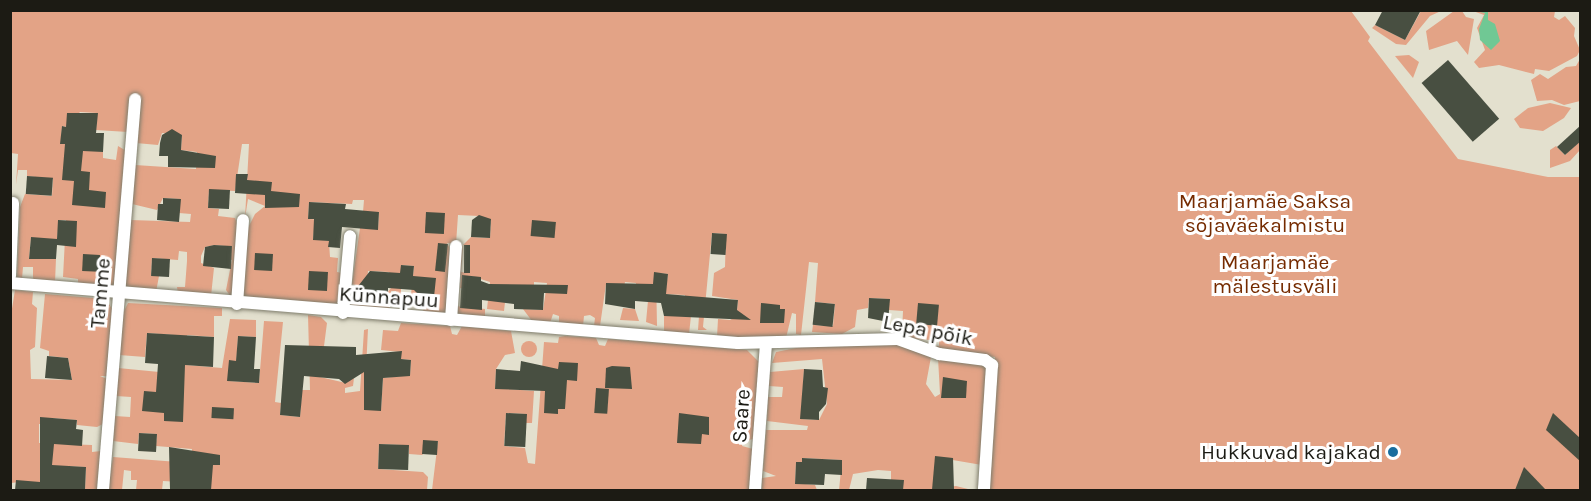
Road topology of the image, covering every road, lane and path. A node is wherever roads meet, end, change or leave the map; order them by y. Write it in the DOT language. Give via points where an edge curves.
graph roads {
  1 [pos="135,99"];
  2 [pos="13,203"];
  3 [pos="243,220"];
  4 [pos="350,236"];
  5 [pos="456,246"];
  6 [pos="10,276"];
  7 [pos="10,283"];
  8 [pos="119,295"];
  9 [pos="237,304"];
  10 [pos="343,313"];
  11 [pos="452,320"];
  12 [pos="766,345"];
  13 [pos="103,490"];
  14 [pos="755,490"];
  15 [pos="984,490"];
  1 -- 8 [label="street, Tamme"];
  2 -- 6 [label="street"];
  3 -- 9 [label="street"];
  4 -- 10 [label="street"];
  5 -- 11 [label="street"];
  7 -- 8 [label="street, Künnapuu"];
  8 -- 9 [label="street, Künnapuu"];
  8 -- 13 [label="street, Tamme"];
  9 -- 10 [label="street, Künnapuu"];
  10 -- 11 [label="street, Künnapuu"];
  11 -- 12 [label="street, Künnapuu"];
  12 -- 14 [label="street, Saare"];
  12 -- 15 [label="street, Lepa põik" via="887,338 939,354 990,363"];
}
